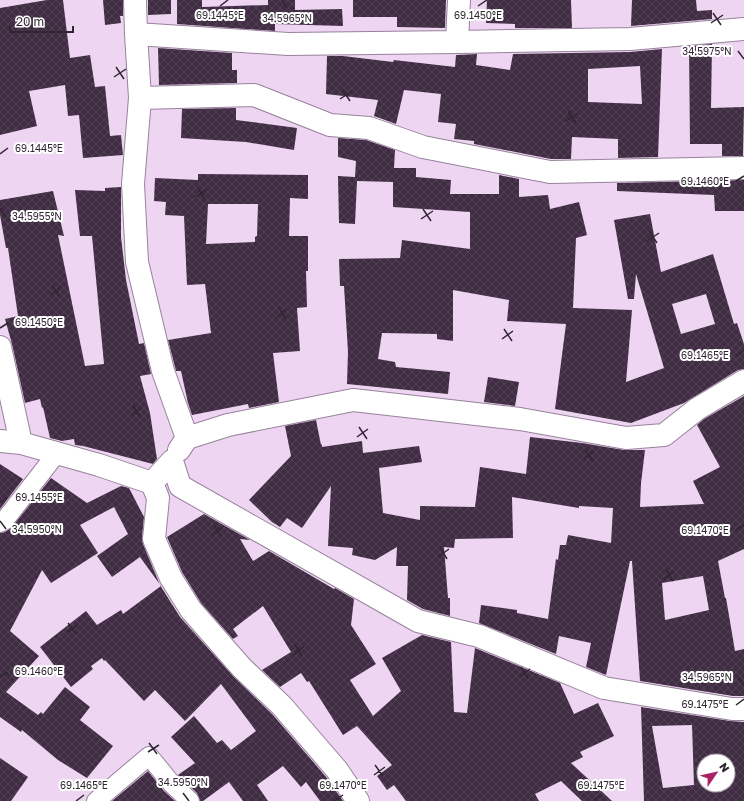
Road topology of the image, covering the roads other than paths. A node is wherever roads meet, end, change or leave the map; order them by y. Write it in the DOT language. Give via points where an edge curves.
graph roads {
  1 [pos="135,0"];
  2 [pos="459,0"];
  3 [pos="744,29"];
  4 [pos="136,34"];
  5 [pos="457,42"];
  6 [pos="140,98"];
  7 [pos="744,168"];
  8 [pos="0,347"];
  9 [pos="744,381"];
  10 [pos="187,438"];
  11 [pos="10,442"];
  12 [pos="57,453"];
  13 [pos="172,461"];
  14 [pos="152,483"];
  15 [pos="0,524"];
  16 [pos="744,709"];
  17 [pos="96,801"];
  18 [pos="190,801"];
  19 [pos="358,801"];
  1 -- 4 [label="street"];
  2 -- 5 [label="street"];
  3 -- 5 [label="street" via="630,39"];
  4 -- 5 [label="street" via="288,44"];
  4 -- 6 [label="street"];
  6 -- 7 [label="street" via="254,95 330,125 369,128 423,147 550,172"];
  6 -- 10 [label="street" via="133,184 137,262 163,371"];
  8 -- 11 [label="street"];
  9 -- 10 [label="street" via="697,409 664,435 626,438 520,419 353,400 228,425"];
  10 -- 13 [label="street"];
  11 -- 12 [label="street"];
  12 -- 14 [label="street"];
  12 -- 15 [label="street"];
  13 -- 14 [label="street"];
  13 -- 16 [label="street" via="180,486 418,621 479,636 604,688"];
  14 -- 19 [label="street" via="158,498 154,539 171,578 192,610 242,668 282,706 337,770"];
  17 -- 18 [label="street" via="149,756"];
}
